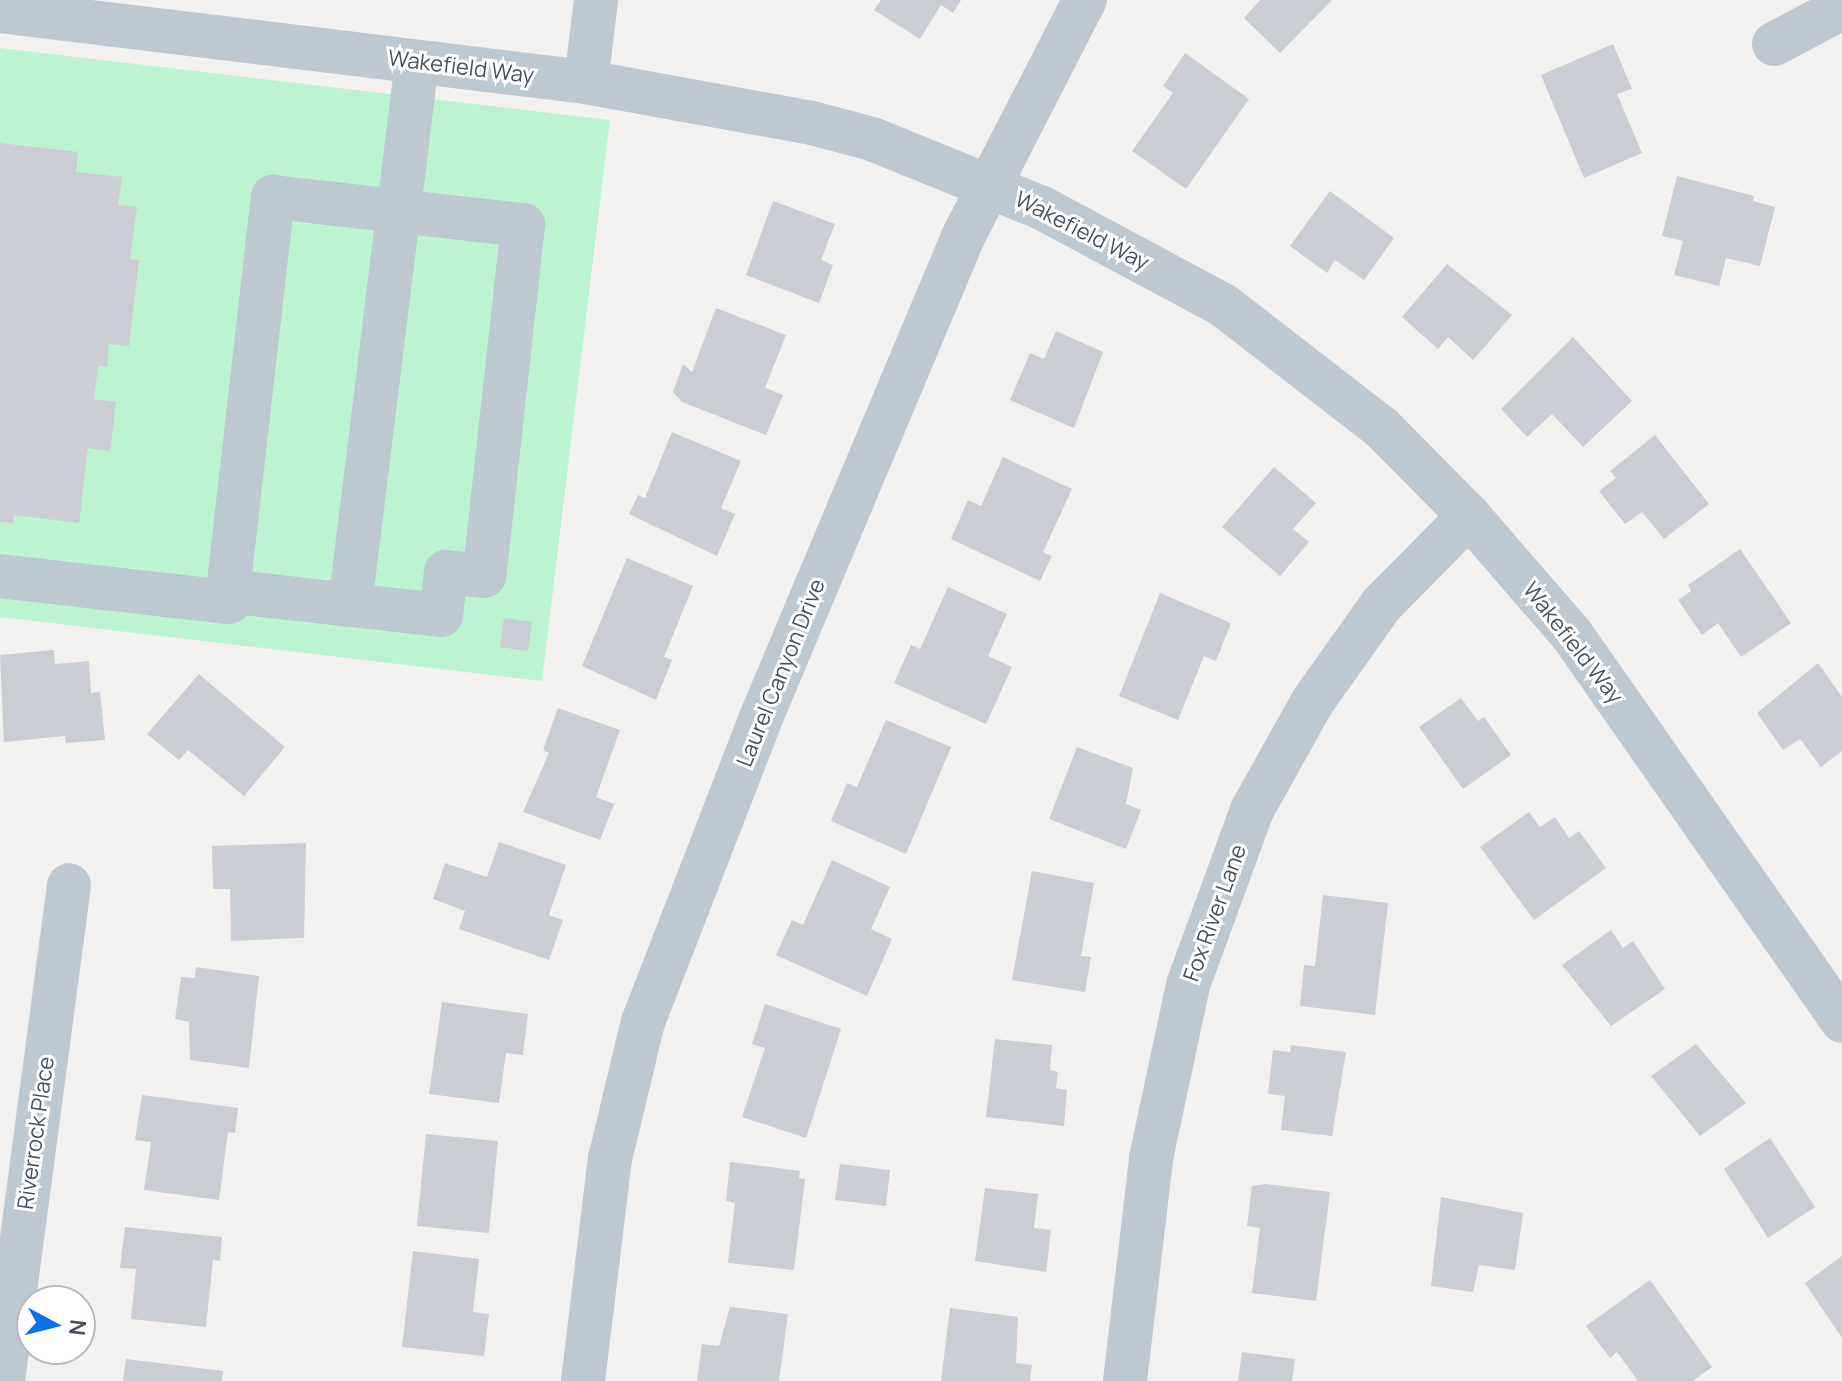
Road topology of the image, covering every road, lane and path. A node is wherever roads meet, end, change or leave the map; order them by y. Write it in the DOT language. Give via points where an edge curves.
graph roads {
  1 [pos="596,0"];
  2 [pos="1085,0"];
  3 [pos="1842,8"];
  4 [pos="59,9"];
  5 [pos="0,11"];
  6 [pos="1774,44"];
  7 [pos="417,62"];
  8 [pos="586,82"];
  9 [pos="986,184"];
  10 [pos="399,211"];
  11 [pos="1469,516"];
  12 [pos="0,576"];
  13 [pos="228,591"];
  14 [pos="350,605"];
  15 [pos="69,885"];
  16 [pos="1842,1021"];
  17 [pos="3,1381"];
  18 [pos="583,1381"];
  19 [pos="1125,1381"];
  1 -- 8 [label="street"];
  2 -- 9 [label="street, Laurel Canyon Drive"];
  3 -- 6 [label="street"];
  4 -- 5 [label="street, Wakefield Way"];
  4 -- 7 [label="street, Wakefield Way"];
  7 -- 8 [label="street, Wakefield Way"];
  7 -- 10 [label="street"];
  8 -- 9 [label="street, Wakefield Way" via="812,123 872,139"];
  9 -- 11 [label="street, Wakefield Way" via="1223,305 1381,427"];
  9 -- 18 [label="street, Laurel Canyon Drive" via="760,720 643,1022 610,1159"];
  10 -- 13 [label="street" via="273,197"];
  10 -- 14 [label="street"];
  10 -- 14 [label="street" via="523,225 484,576 446,572 441,615"];
  11 -- 16 [label="street, Wakefield Way" via="1572,635"];
  11 -- 19 [label="street, Fox River Lane" via="1382,604 1313,701 1252,810 1182,1014 1151,1158"];
  12 -- 13 [label="street" via="229,602"];
  13 -- 14 [label="street"];
  15 -- 17 [label="street, Riverrock Place"];
}
